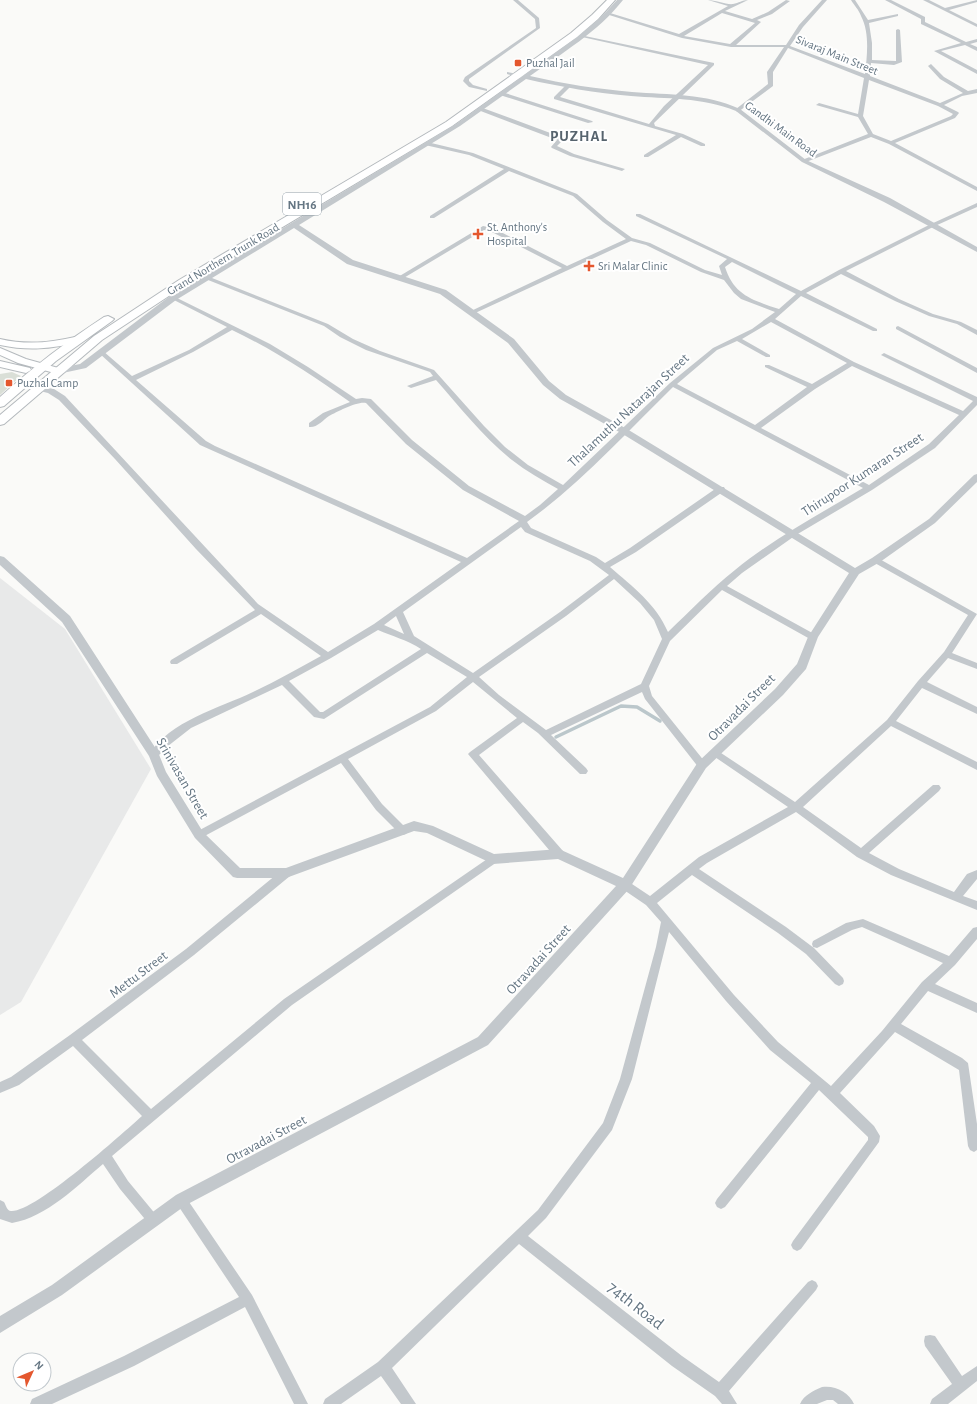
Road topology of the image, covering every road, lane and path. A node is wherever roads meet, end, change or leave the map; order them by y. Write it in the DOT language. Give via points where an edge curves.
graph roads {
  1 [pos="515,0"];
  2 [pos="601,0"];
  3 [pos="611,0"];
  4 [pos="620,0"];
  5 [pos="710,0"];
  6 [pos="745,0"];
  7 [pos="826,0"];
  8 [pos="853,0"];
  9 [pos="887,0"];
  10 [pos="925,0"];
  11 [pos="788,1"];
  12 [pos="977,1"];
  13 [pos="734,6"];
  14 [pos="945,10"];
  15 [pos="721,11"];
  16 [pos="608,14"];
  17 [pos="896,15"];
  18 [pos="753,20"];
  19 [pos="977,21"];
  20 [pos="867,22"];
  21 [pos="971,23"];
  22 [pos="977,26"];
  23 [pos="898,30"];
  24 [pos="582,36"];
  25 [pos="680,36"];
  26 [pos="977,40"];
  27 [pos="965,43"];
  28 [pos="731,46"];
  29 [pos="787,46"];
  30 [pos="977,49"];
  31 [pos="868,61"];
  32 [pos="931,66"];
  33 [pos="977,72"];
  34 [pos="517,75"];
  35 [pos="868,78"];
  36 [pos="568,86"];
  37 [pos="485,90"];
  38 [pos="977,91"];
  39 [pos="967,93"];
  40 [pos="502,94"];
  41 [pos="678,96"];
  42 [pos="819,105"];
  43 [pos="940,105"];
  44 [pos="480,109"];
  45 [pos="738,110"];
  46 [pos="860,116"];
  47 [pos="590,122"];
  48 [pos="651,126"];
  49 [pos="681,135"];
  50 [pos="871,135"];
  51 [pos="560,139"];
  52 [pos="586,139"];
  53 [pos="891,143"];
  54 [pos="427,144"];
  55 [pos="703,145"];
  56 [pos="646,156"];
  57 [pos="804,161"];
  58 [pos="509,168"];
  59 [pos="622,169"];
  60 [pos="977,189"];
  61 [pos="977,206"];
  62 [pos="970,209"];
  63 [pos="977,212"];
  64 [pos="638,215"];
  65 [pos="432,217"];
  66 [pos="294,224"];
  67 [pos="933,225"];
  68 [pos="630,239"];
  69 [pos="977,250"];
  70 [pos="732,258"];
  71 [pos="567,268"];
  72 [pos="841,271"];
  73 [pos="205,277"];
  74 [pos="400,278"];
  75 [pos="725,278"];
  76 [pos="802,293"];
  77 [pos="173,298"];
  78 [pos="780,311"];
  79 [pos="473,312"];
  80 [pos="770,319"];
  81 [pos="232,327"];
  82 [pos="898,328"];
  83 [pos="875,330"];
  84 [pos="977,333"];
  85 [pos="736,338"];
  86 [pos="75,340"];
  87 [pos="0,342"];
  88 [pos="0,351"];
  89 [pos="101,352"];
  90 [pos="884,355"];
  91 [pos="768,356"];
  92 [pos="0,364"];
  93 [pos="852,364"];
  94 [pos="768,366"];
  95 [pos="39,369"];
  96 [pos="977,371"];
  97 [pos="54,373"];
  98 [pos="437,377"];
  99 [pos="132,379"];
  100 [pos="672,384"];
  101 [pos="411,386"];
  102 [pos="812,387"];
  103 [pos="39,388"];
  104 [pos="977,400"];
  105 [pos="355,402"];
  106 [pos="0,403"];
  107 [pos="963,414"];
  108 [pos="0,421"];
  109 [pos="312,425"];
  110 [pos="756,428"];
  111 [pos="624,431"];
  112 [pos="977,477"];
  113 [pos="563,488"];
  114 [pos="869,488"];
  115 [pos="721,489"];
  116 [pos="523,521"];
  117 [pos="793,533"];
  118 [pos="0,559"];
  119 [pos="876,560"];
  120 [pos="467,561"];
  121 [pos="605,567"];
  122 [pos="855,572"];
  123 [pos="614,575"];
  124 [pos="722,586"];
  125 [pos="260,610"];
  126 [pos="398,610"];
  127 [pos="975,611"];
  128 [pos="377,626"];
  129 [pos="813,637"];
  130 [pos="410,638"];
  131 [pos="666,639"];
  132 [pos="427,649"];
  133 [pos="947,654"];
  134 [pos="328,656"];
  135 [pos="174,662"];
  136 [pos="977,666"];
  137 [pos="473,677"];
  138 [pos="283,680"];
  139 [pos="921,683"];
  140 [pos="645,686"];
  141 [pos="977,711"];
  142 [pos="524,718"];
  143 [pos="890,722"];
  144 [pos="544,734"];
  145 [pos="715,753"];
  146 [pos="154,755"];
  147 [pos="342,758"];
  148 [pos="702,765"];
  149 [pos="977,766"];
  150 [pos="583,770"];
  151 [pos="936,788"];
  152 [pos="796,807"];
  153 [pos="403,830"];
  154 [pos="199,835"];
  155 [pos="559,854"];
  156 [pos="861,854"];
  157 [pos="493,859"];
  158 [pos="691,869"];
  159 [pos="286,873"];
  160 [pos="977,874"];
  161 [pos="625,885"];
  162 [pos="956,897"];
  163 [pos="650,902"];
  164 [pos="977,906"];
  165 [pos="666,921"];
  166 [pos="977,930"];
  167 [pos="817,944"];
  168 [pos="951,962"];
  169 [pos="839,981"];
  170 [pos="926,985"];
  171 [pos="977,1008"];
  172 [pos="894,1026"];
  173 [pos="74,1039"];
  174 [pos="818,1083"];
  175 [pos="0,1088"];
  176 [pos="832,1093"];
  177 [pos="151,1117"];
  178 [pos="974,1146"];
  179 [pos="105,1156"];
  180 [pos="181,1200"];
  181 [pos="721,1203"];
  182 [pos="0,1206"];
  183 [pos="153,1220"];
  184 [pos="519,1236"];
  185 [pos="797,1245"];
  186 [pos="812,1286"];
  187 [pos="248,1299"];
  188 [pos="0,1325"];
  189 [pos="930,1341"];
  190 [pos="383,1367"];
  191 [pos="977,1373"];
  192 [pos="961,1386"];
  193 [pos="720,1391"];
  194 [pos="37,1404"];
  195 [pos="301,1404"];
  196 [pos="330,1404"];
  197 [pos="409,1404"];
  198 [pos="730,1404"];
  199 [pos="807,1404"];
  200 [pos="847,1404"];
  201 [pos="937,1404"];
  1 -- 37 [label="street" via="537,19 538,28 466,81 471,86"];
  2 -- 34 [label="highway, Grand Northern Trunk Road / NH16"];
  3 -- 34 [label="highway, Grand Northern Trunk Road / NH16" via="574,35"];
  4 -- 16 [label="street"];
  5 -- 13 [label="street"];
  6 -- 13 [label="street"];
  7 -- 29 [label="street" via="801,26"];
  8 -- 20 [label="street"];
  9 -- 27 [label="street" via="923,18 923,23"];
  10 -- 14 [label="street"];
  11 -- 18 [label="street" via="770,14"];
  12 -- 14 [label="street"];
  13 -- 15 [label="street"];
  14 -- 21 [label="street"];
  15 -- 18 [label="street"];
  15 -- 25 [label="street"];
  16 -- 24 [label="street"];
  16 -- 25 [label="street, Sivaraj Main Street"];
  17 -- 20 [label="street"];
  18 -- 28 [label="street" via="758,22"];
  19 -- 21 [label="street"];
  20 -- 31 [label="street"];
  21 -- 22 [label="street"];
  23 -- 31 [label="street" via="899,62"];
  24 -- 34 [label="street"];
  24 -- 41 [label="street" via="712,64"];
  25 -- 28 [label="street, Sivaraj Main Street"];
  26 -- 27 [label="street"];
  27 -- 30 [label="street"];
  27 -- 33 [label="street" via="937,51"];
  28 -- 29 [label="street, Sivaraj Main Street"];
  29 -- 35 [label="street, Sivaraj Main Street"];
  29 -- 45 [label="street" via="770,72 771,85"];
  31 -- 35 [label="street"];
  32 -- 39 [label="street" via="940,76"];
  34 -- 36 [label="street, Gandhi Main Road"];
  34 -- 37 [label="highway, Grand Northern Trunk Road / NH16"];
  34 -- 40 [label="street"];
  34 -- 97 [label="highway, Grand Northern Trunk Road / NH16" via="449,124 146,305"];
  35 -- 43 [label="street, Sivaraj Main Street"];
  35 -- 46 [label="street"];
  36 -- 41 [label="street, Gandhi Main Road" via="632,94"];
  36 -- 48 [label="street" via="555,97"];
  37 -- 86 [label="highway, Grand Northern Trunk Road / NH16" via="433,126"];
  38 -- 39 [label="street"];
  39 -- 43 [label="street"];
  40 -- 44 [label="street"];
  40 -- 47 [label="street"];
  41 -- 45 [label="street, Gandhi Main Road" via="714,101"];
  41 -- 48 [label="street" via="651,123"];
  42 -- 46 [label="street"];
  43 -- 53 [label="street, Sivaraj Main Street" via="956,113 953,117"];
  44 -- 51 [label="street"];
  44 -- 54 [label="street"];
  45 -- 57 [label="street, Gandhi Main Road"];
  46 -- 50 [label="street"];
  48 -- 49 [label="street"];
  49 -- 55 [label="street"];
  49 -- 56 [label="street"];
  50 -- 53 [label="street"];
  50 -- 57 [label="street"];
  51 -- 52 [label="street"];
  51 -- 59 [label="street" via="554,147 572,155"];
  53 -- 60 [label="street"];
  54 -- 58 [label="street" via="471,154"];
  54 -- 66 [label="street"];
  57 -- 67 [label="street, Gandhi Main Road"];
  58 -- 65 [label="street"];
  58 -- 68 [label="street" via="575,195"];
  61 -- 62 [label="street, Thalamuthu Natarajan Street"];
  62 -- 63 [label="street"];
  62 -- 67 [label="street, Thalamuthu Natarajan Street"];
  64 -- 70 [label="street"];
  66 -- 73 [label="street"];
  66 -- 74 [label="street" via="350,262"];
  67 -- 69 [label="street, Gandhi Main Road"];
  67 -- 72 [label="street, Thalamuthu Natarajan Street"];
  68 -- 71 [label="street"];
  68 -- 75 [label="street" via="648,244 703,271"];
  70 -- 75 [label="street" via="722,266"];
  70 -- 76 [label="street"];
  71 -- 74 [label="street" via="491,229 483,228"];
  71 -- 79 [label="street"];
  72 -- 76 [label="street, Thalamuthu Natarajan Street"];
  72 -- 84 [label="street" via="897,300 931,315 959,323"];
  73 -- 77 [label="street"];
  73 -- 98 [label="street" via="326,325 344,337 432,371"];
  74 -- 79 [label="street" via="443,292"];
  75 -- 78 [label="street" via="744,299"];
  76 -- 78 [label="street, Thalamuthu Natarajan Street"];
  76 -- 83 [label="street"];
  77 -- 81 [label="street"];
  77 -- 89 [label="street"];
  78 -- 80 [label="street, Thalamuthu Natarajan Street"];
  79 -- 111 [label="street" via="511,341 546,382 563,397"];
  80 -- 85 [label="street, Thalamuthu Natarajan Street"];
  80 -- 93 [label="street"];
  81 -- 99 [label="street" via="191,351"];
  81 -- 105 [label="street" via="306,368"];
  82 -- 96 [label="street"];
  85 -- 91 [label="street"];
  85 -- 100 [label="street, Thalamuthu Natarajan Street" via="704,357"];
  86 -- 87 [label="main road" via="56,345 22,347"];
  86 -- 95 [label="highway, Grand Northern Trunk Road / NH16"];
  88 -- 95 [label="main road"];
  89 -- 97 [label="street" via="83,366"];
  89 -- 99 [label="street"];
  90 -- 104 [label="street"];
  92 -- 95 [label="main road"];
  93 -- 102 [label="street"];
  93 -- 107 [label="street"];
  94 -- 102 [label="street"];
  95 -- 97 [label="main road"];
  95 -- 106 [label="highway, Grand Northern Trunk Road / NH16"];
  97 -- 103 [label="highway, Grand Northern Trunk Road / NH16"];
  98 -- 101 [label="street"];
  98 -- 113 [label="street" via="513,458"];
  99 -- 120 [label="street" via="203,443 212,448"];
  100 -- 110 [label="street"];
  100 -- 111 [label="street, Thalamuthu Natarajan Street"];
  102 -- 110 [label="street"];
  103 -- 108 [label="highway, Grand Northern Trunk Road / NH16"];
  103 -- 125 [label="street" via="51,391 62,398"];
  104 -- 107 [label="street, Thirupoor Kumaran Street"];
  105 -- 109 [label="street" via="326,415"];
  105 -- 116 [label="street" via="368,401 409,442 466,488 522,518"];
  107 -- 114 [label="street, Thirupoor Kumaran Street" via="932,446"];
  110 -- 114 [label="street"];
  111 -- 113 [label="street, Thalamuthu Natarajan Street"];
  111 -- 115 [label="street"];
  112 -- 119 [label="street, Otravadai Street" via="932,521"];
  113 -- 116 [label="street, Thalamuthu Natarajan Street"];
  114 -- 117 [label="street, Thirupoor Kumaran Street"];
  115 -- 117 [label="street"];
  115 -- 121 [label="street" via="634,550"];
  116 -- 120 [label="street, Thalamuthu Natarajan Street"];
  116 -- 121 [label="street" via="528,530 593,559"];
  117 -- 122 [label="street"];
  117 -- 124 [label="street, Thirupoor Kumaran Street"];
  118 -- 146 [label="street, Srinivasan Street" via="66,619"];
  119 -- 122 [label="street, Otravadai Street"];
  119 -- 127 [label="street"];
  120 -- 126 [label="street, Thalamuthu Natarajan Street"];
  121 -- 123 [label="street"];
  122 -- 129 [label="street, Otravadai Street"];
  123 -- 131 [label="street" via="643,601 658,619"];
  123 -- 137 [label="street"];
  124 -- 129 [label="street"];
  124 -- 131 [label="street, Thirupoor Kumaran Street"];
  125 -- 134 [label="street"];
  125 -- 135 [label="street"];
  126 -- 128 [label="street, Thalamuthu Natarajan Street"];
  126 -- 130 [label="street"];
  127 -- 133 [label="street"];
  128 -- 130 [label="street"];
  128 -- 134 [label="street, Thalamuthu Natarajan Street"];
  129 -- 145 [label="street, Otravadai Street" via="802,666 779,692"];
  130 -- 132 [label="street"];
  131 -- 140 [label="street"];
  132 -- 137 [label="street"];
  132 -- 138 [label="street" via="324,716 317,715"];
  133 -- 136 [label="street"];
  133 -- 139 [label="street"];
  134 -- 138 [label="street, Thalamuthu Natarajan Street"];
  137 -- 142 [label="street"];
  137 -- 147 [label="street" via="433,709"];
  138 -- 146 [label="street, Thalamuthu Natarajan Street" via="195,721 171,738"];
  139 -- 141 [label="street"];
  139 -- 143 [label="street"];
  140 -- 144 [label="street"];
  140 -- 148 [label="street" via="648,697"];
  142 -- 144 [label="street"];
  142 -- 155 [label="street" via="473,754"];
  143 -- 149 [label="street"];
  143 -- 152 [label="street"];
  144 -- 150 [label="street"];
  145 -- 148 [label="street, Otravadai Street"];
  145 -- 152 [label="street"];
  146 -- 154 [label="street, Srinivasan Street" via="161,773"];
  147 -- 153 [label="street" via="379,807"];
  147 -- 154 [label="street"];
  148 -- 161 [label="street, Otravadai Street"];
  151 -- 156 [label="street"];
  152 -- 156 [label="street"];
  152 -- 158 [label="street"];
  153 -- 157 [label="street, Srinivasan Street" via="414,826 429,829"];
  153 -- 159 [label="street, Srinivasan Street"];
  154 -- 159 [label="street, Srinivasan Street" via="237,873"];
  155 -- 157 [label="street"];
  155 -- 161 [label="street"];
  156 -- 162 [label="street" via="895,872"];
  157 -- 177 [label="street" via="288,1002"];
  158 -- 163 [label="street"];
  158 -- 169 [label="street" via="810,951"];
  159 -- 173 [label="street, Mettu Street" via="190,952"];
  160 -- 162 [label="street" via="971,877"];
  161 -- 163 [label="street"];
  161 -- 180 [label="street, Otravadai Street" via="483,1041"];
  162 -- 164 [label="street"];
  163 -- 165 [label="street"];
  165 -- 174 [label="street" via="774,1046"];
  165 -- 184 [label="street" via="626,1079 608,1126 542,1214"];
  166 -- 168 [label="street"];
  167 -- 168 [label="street" via="850,926 863,923"];
  168 -- 170 [label="street"];
  170 -- 171 [label="street"];
  170 -- 172 [label="street"];
  172 -- 176 [label="street"];
  172 -- 178 [label="street" via="964,1067"];
  173 -- 175 [label="street, Mettu Street" via="15,1081"];
  173 -- 177 [label="street"];
  174 -- 176 [label="street"];
  174 -- 181 [label="street"];
  176 -- 185 [label="street" via="870,1130 874,1136 873,1142"];
  177 -- 179 [label="street"];
  179 -- 182 [label="street" via="58,1194 22,1215 8,1217"];
  179 -- 183 [label="street" via="124,1185"];
  180 -- 183 [label="street, Otravadai Street"];
  180 -- 187 [label="street"];
  183 -- 188 [label="street, Otravadai Street" via="57,1290"];
  184 -- 190 [label="street"];
  184 -- 193 [label="street, 74th Road" via="677,1361"];
  186 -- 193 [label="street"];
  187 -- 194 [label="street" via="129,1361"];
  187 -- 195 [label="street"];
  189 -- 192 [label="street"];
  190 -- 196 [label="street"];
  190 -- 197 [label="street"];
  191 -- 192 [label="street"];
  192 -- 201 [label="street"];
  193 -- 198 [label="street, 74th Road"];
  199 -- 200 [label="street" via="817,1395 828,1393 838,1395"];
}
